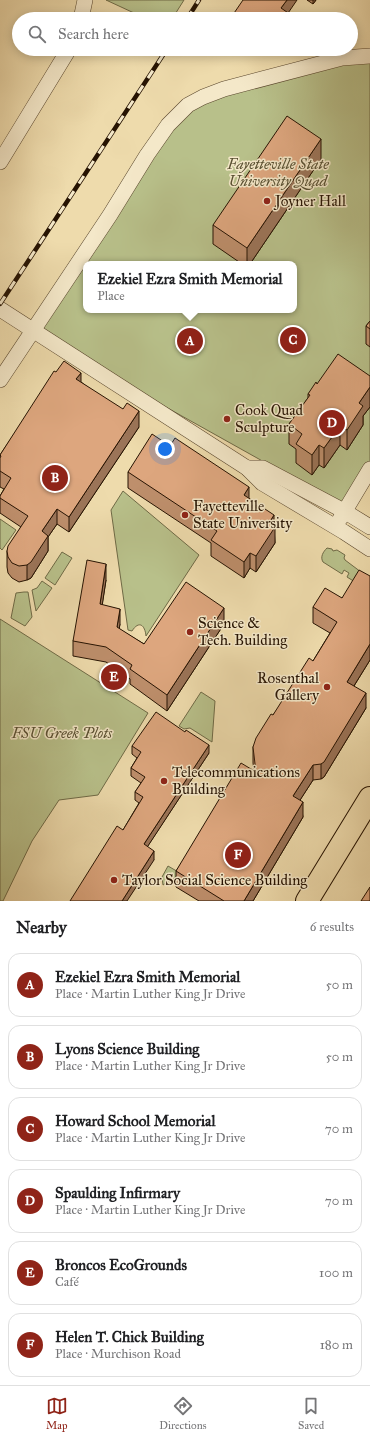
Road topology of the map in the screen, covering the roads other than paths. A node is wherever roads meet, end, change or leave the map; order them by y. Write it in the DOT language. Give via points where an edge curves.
graph roads {
  1 [pos="85,0"];
  2 [pos="82,12"];
  3 [pos="64,56"];
  4 [pos="370,56"];
  5 [pos="0,162"];
  6 [pos="0,309"];
  7 [pos="33,330"];
  8 [pos="0,380"];
  9 [pos="247,468"];
  10 [pos="370,468"];
  11 [pos="344,511"];
  12 [pos="335,527"];
  13 [pos="370,527"];
  14 [pos="370,549"];
  15 [pos="370,798"];
  16 [pos="307,901"];
  1 -- 2 [label="street"];
  3 -- 5 [label="street"];
  4 -- 7 [label="street" via="342,58 224,89 188,105 168,125 147,155"];
  6 -- 7 [label="street"];
  7 -- 8 [label="street"];
  7 -- 9 [label="street"];
  9 -- 11 [label="street" via="263,468"];
  9 -- 12 [label="street" via="262,483"];
  10 -- 11 [label="street"];
  11 -- 12 [label="street"];
  11 -- 13 [label="street"];
  12 -- 14 [label="street"];
  15 -- 16 [label="main road"];
}
